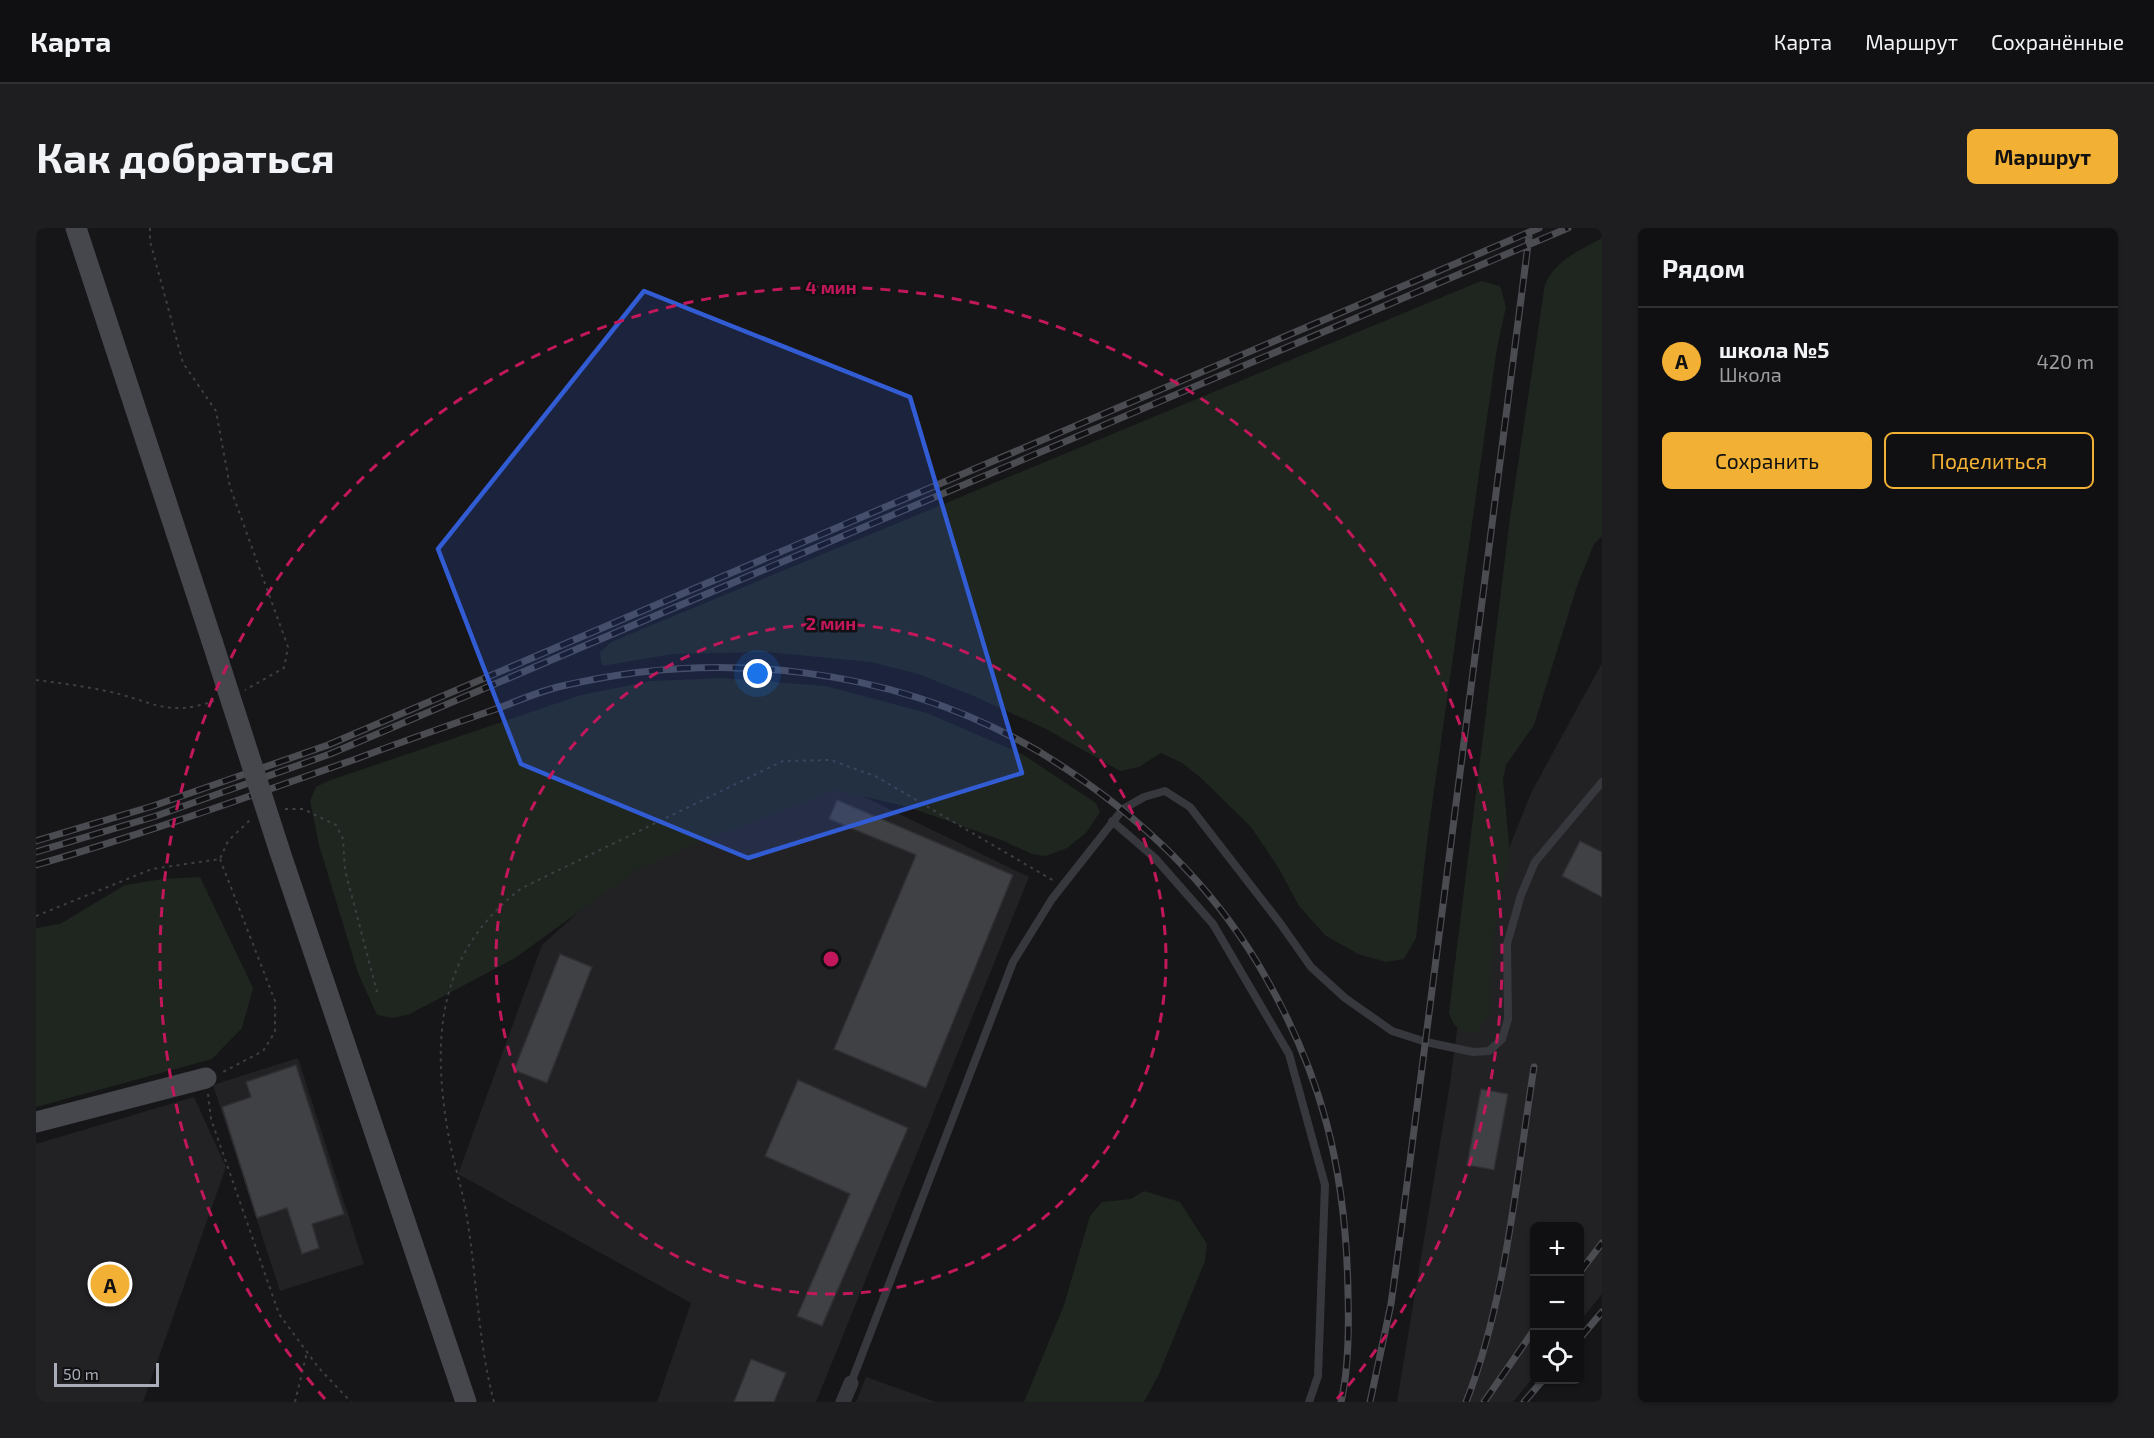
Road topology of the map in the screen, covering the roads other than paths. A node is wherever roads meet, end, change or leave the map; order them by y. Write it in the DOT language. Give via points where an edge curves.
graph roads {
  1 [pos="76,228"];
  2 [pos="1602,782"];
  3 [pos="1112,821"];
  4 [pos="206,1078"];
  5 [pos="36,1122"];
  6 [pos="851,1383"];
  7 [pos="466,1402"];
  8 [pos="843,1402"];
  9 [pos="1309,1402"];
  1 -- 7 [label="main road, bridge" via="280,852"];
  2 -- 3 [label="lane" via="1535,862 1521,895 1507,944 1508,1019 1502,1039 1489,1051 1473,1052 1392,1031 1345,998 1311,967 1190,807 1165,791 1144,797"];
  3 -- 6 [label="lane" via="1062,885 1013,962"];
  3 -- 9 [label="lane" via="1155,858 1213,924 1289,1054 1325,1185 1318,1376"];
  4 -- 5 [label="main road"];
  6 -- 8 [label="street"];
}
